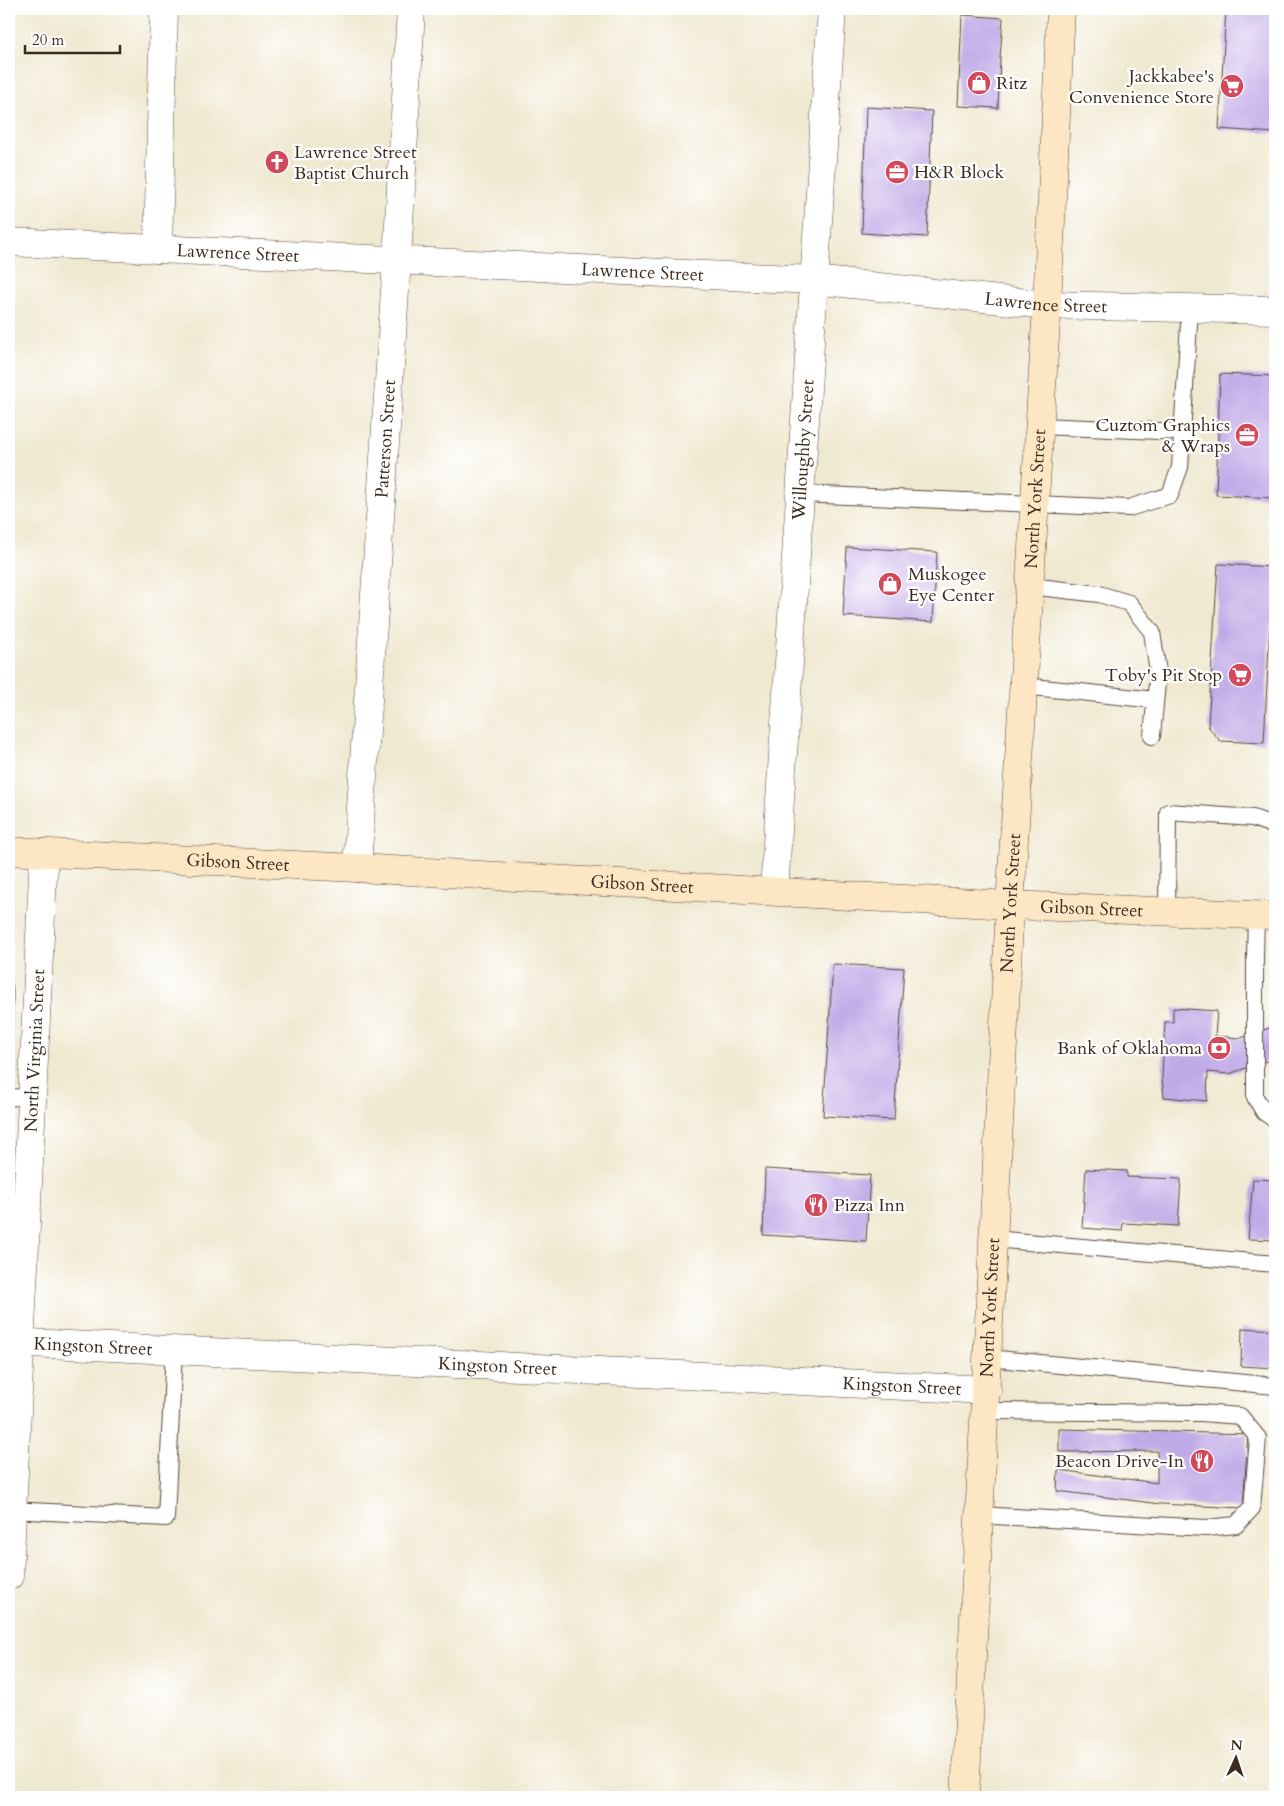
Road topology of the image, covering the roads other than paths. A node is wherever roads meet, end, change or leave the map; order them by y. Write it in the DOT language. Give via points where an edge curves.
graph roads {
  1 [pos="164,9"];
  2 [pos="411,9"];
  3 [pos="832,9"];
  4 [pos="1061,9"];
  5 [pos="9,242"];
  6 [pos="158,249"];
  7 [pos="397,260"];
  8 [pos="814,280"];
  9 [pos="1047,304"];
  10 [pos="1190,308"];
  11 [pos="1275,310"];
  12 [pos="1040,426"];
  13 [pos="1182,432"];
  14 [pos="800,494"];
  15 [pos="1035,503"];
  16 [pos="1030,586"];
  17 [pos="1024,686"];
  18 [pos="1156,700"];
  19 [pos="1152,736"];
  20 [pos="1275,826"];
  21 [pos="9,851"];
  22 [pos="44,853"];
  23 [pos="356,868"];
  24 [pos="774,891"];
  25 [pos="1010,904"];
  26 [pos="1167,912"];
  27 [pos="1266,916"];
  28 [pos="21,1098"];
  29 [pos="1275,1120"];
  30 [pos="994,1239"];
  31 [pos="1275,1264"];
  32 [pos="14,1343"];
  33 [pos="174,1350"];
  34 [pos="988,1358"];
  35 [pos="1275,1386"];
  36 [pos="986,1401"];
  37 [pos="11,1510"];
  38 [pos="978,1515"];
  39 [pos="9,1576"];
  40 [pos="965,1797"];
  1 -- 6 [label="street"];
  2 -- 7 [label="street, Patterson Street"];
  3 -- 8 [label="street, Willoughby Street"];
  4 -- 9 [label="main road, North York Street"];
  5 -- 6 [label="street, Lawrence Street"];
  6 -- 7 [label="street, Lawrence Street"];
  7 -- 8 [label="street, Lawrence Street"];
  7 -- 23 [label="street, Patterson Street"];
  8 -- 9 [label="street, Lawrence Street"];
  8 -- 14 [label="street, Willoughby Street"];
  9 -- 10 [label="street, Lawrence Street"];
  9 -- 12 [label="main road, North York Street"];
  10 -- 11 [label="street, Lawrence Street"];
  10 -- 13 [label="lane"];
  12 -- 13 [label="lane"];
  12 -- 15 [label="main road, North York Street"];
  13 -- 15 [label="lane" via="1180,467 1170,495 1129,508"];
  14 -- 15 [label="lane"];
  14 -- 24 [label="street, Willoughby Street"];
  15 -- 16 [label="main road, North York Street"];
  16 -- 17 [label="main road, North York Street"];
  16 -- 18 [label="lane" via="1099,594 1129,603 1152,632 1158,672"];
  17 -- 18 [label="lane"];
  17 -- 25 [label="main road, North York Street"];
  18 -- 19 [label="lane"];
  20 -- 26 [label="lane" via="1253,818 1168,812"];
  21 -- 22 [label="main road, Gibson Street"];
  22 -- 23 [label="main road, Gibson Street"];
  22 -- 28 [label="street, North Virginia Street"];
  23 -- 24 [label="main road, Gibson Street"];
  24 -- 25 [label="main road, Gibson Street"];
  25 -- 26 [label="main road, Gibson Street"];
  25 -- 30 [label="main road, North York Street"];
  26 -- 27 [label="main road, Gibson Street"];
  27 -- 29 [label="lane" via="1255,957 1255,1097 1264,1112"];
  28 -- 32 [label="street, North Virginia Street"];
  30 -- 31 [label="lane"];
  30 -- 34 [label="main road, North York Street"];
  32 -- 33 [label="street, Kingston Street"];
  32 -- 37 [label="street, North Virginia Street"];
  33 -- 36 [label="street, Kingston Street"];
  33 -- 37 [label="lane" via="166,1518"];
  34 -- 35 [label="lane"];
  34 -- 36 [label="main road, North York Street"];
  36 -- 38 [label="main road, North York Street"];
  36 -- 38 [label="lane" via="1240,1416 1258,1438 1252,1508 1236,1525 1206,1528"];
  37 -- 39 [label="street, North Virginia Street"];
  38 -- 40 [label="main road, North York Street"];
}
